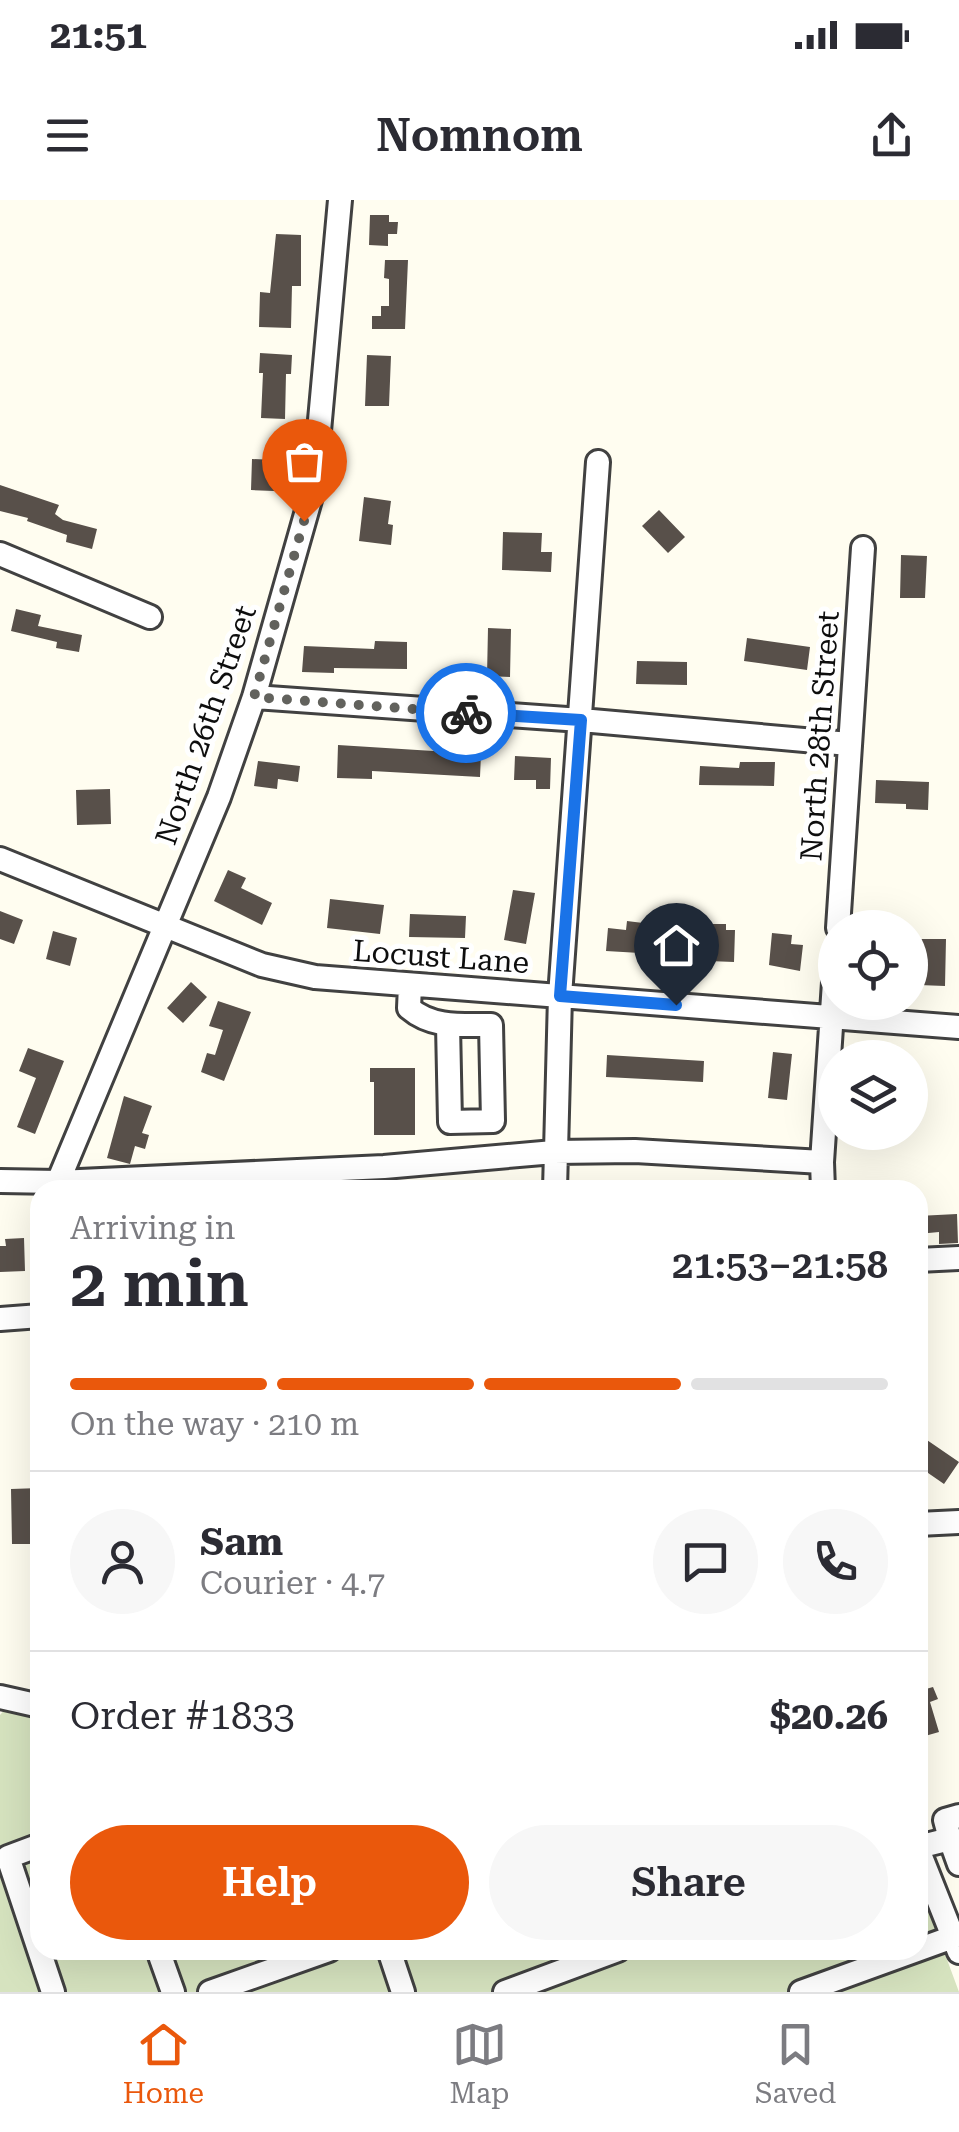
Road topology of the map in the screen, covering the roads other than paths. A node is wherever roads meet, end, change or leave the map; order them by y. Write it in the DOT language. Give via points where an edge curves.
graph roads {
  1 [pos="340,200"];
  2 [pos="598,462"];
  3 [pos="862,548"];
  4 [pos="0,554"];
  5 [pos="150,617"];
  6 [pos="254,697"];
  7 [pos="581,720"];
  8 [pos="849,744"];
  9 [pos="0,859"];
  10 [pos="839,910"];
  11 [pos="165,924"];
  12 [pos="410,985"];
  13 [pos="560,996"];
  14 [pos="818,1017"];
  15 [pos="832,1020"];
  16 [pos="860,1020"];
  17 [pos="448,1024"];
  18 [pos="959,1027"];
  19 [pos="554,1152"];
  20 [pos="822,1162"];
  21 [pos="60,1180"];
  22 [pos="161,1180"];
  23 [pos="554,1180"];
  24 [pos="823,1180"];
  25 [pos="0,1181"];
  26 [pos="30,1184"];
  27 [pos="928,1260"];
  28 [pos="959,1260"];
  29 [pos="30,1317"];
  30 [pos="0,1319"];
  31 [pos="959,1522"];
  32 [pos="928,1524"];
  33 [pos="0,1697"];
  34 [pos="30,1704"];
  35 [pos="959,1816"];
  36 [pos="950,1839"];
  37 [pos="928,1845"];
  38 [pos="30,1849"];
  39 [pos="959,1864"];
  40 [pos="928,1874"];
  41 [pos="30,1922"];
  42 [pos="956,1945"];
  43 [pos="928,1953"];
  44 [pos="43,1960"];
  45 [pos="161,1960"];
  46 [pos="301,1960"];
  47 [pos="392,1960"];
  48 [pos="591,1960"];
  49 [pos="907,1960"];
  50 [pos="53,1992"];
  51 [pos="172,1992"];
  52 [pos="210,1992"];
  53 [pos="402,1992"];
  54 [pos="506,1992"];
  55 [pos="801,1992"];
  1 -- 6 [label="street, North 26th Street" via="314,486"];
  2 -- 7 [label="street"];
  3 -- 8 [label="street, North 28th Street"];
  4 -- 5 [label="street"];
  6 -- 7 [label="street"];
  6 -- 11 [label="street, North 26th Street"];
  7 -- 8 [label="street"];
  7 -- 13 [label="street"];
  8 -- 10 [label="street, North 28th Street"];
  9 -- 11 [label="street, Locust Lane"];
  11 -- 12 [label="street, Locust Lane" via="262,966"];
  11 -- 21 [label="street, North 26th Street"];
  12 -- 13 [label="street, Locust Lane"];
  12 -- 17 [label="street" via="410,1008"];
  13 -- 14 [label="street, Locust Lane"];
  13 -- 19 [label="street"];
  15 -- 20 [label="street"];
  16 -- 18 [label="street, Locust Lane"];
  19 -- 20 [label="street"];
  19 -- 22 [label="street"];
  19 -- 23 [label="street"];
  20 -- 24 [label="street"];
  25 -- 26 [label="street"];
  27 -- 28 [label="street"];
  29 -- 30 [label="street"];
  31 -- 32 [label="street"];
  33 -- 34 [label="street"];
  35 -- 36 [label="street" via="945,1820"];
  36 -- 37 [label="street"];
  36 -- 39 [label="street"];
  38 -- 41 [label="street" via="8,1857"];
  40 -- 42 [label="street"];
  42 -- 43 [label="street"];
  44 -- 50 [label="street"];
  45 -- 51 [label="street"];
  46 -- 52 [label="street"];
  47 -- 53 [label="street"];
  48 -- 54 [label="street"];
  49 -- 55 [label="street"];
}
